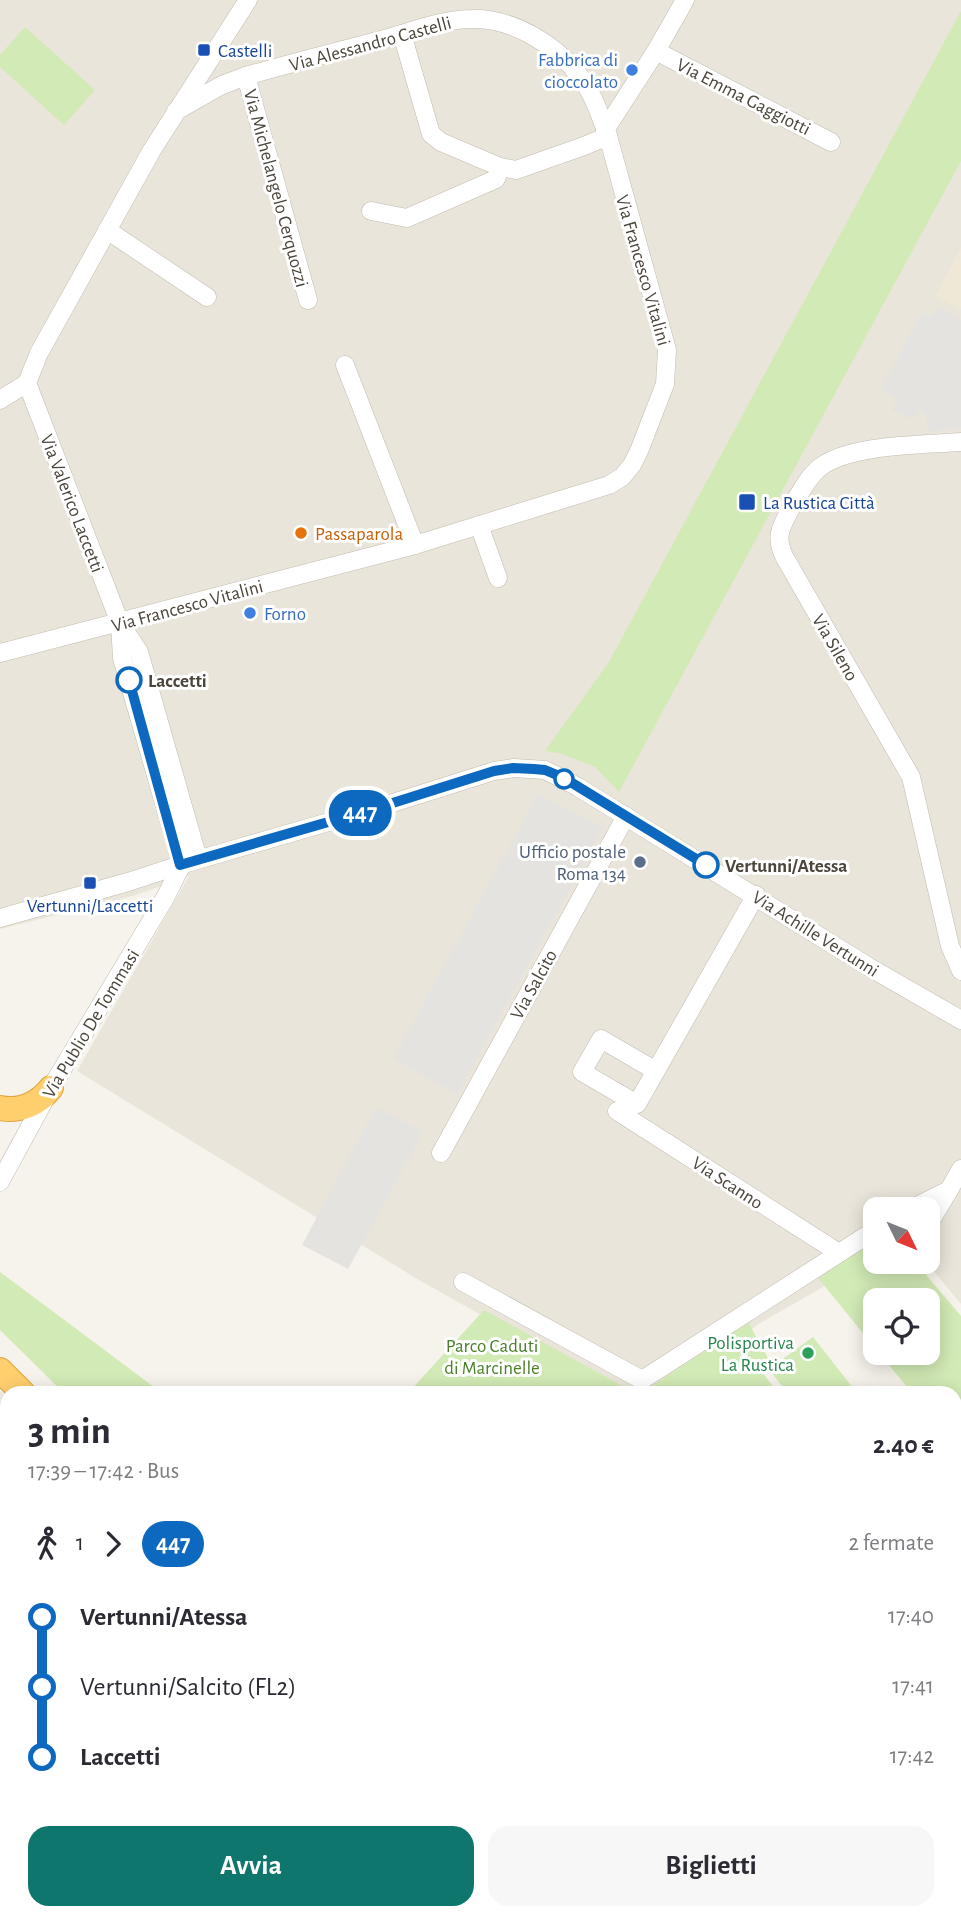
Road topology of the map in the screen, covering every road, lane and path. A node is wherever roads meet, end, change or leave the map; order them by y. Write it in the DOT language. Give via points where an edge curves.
graph roads {
  1 [pos="248,0"];
  2 [pos="685,0"];
  3 [pos="402,34"];
  4 [pos="656,51"];
  5 [pos="246,76"];
  6 [pos="176,111"];
  7 [pos="607,133"];
  8 [pos="831,142"];
  9 [pos="500,167"];
  10 [pos="371,211"];
  11 [pos="107,230"];
  12 [pos="207,297"];
  13 [pos="308,300"];
  14 [pos="345,365"];
  15 [pos="27,383"];
  16 [pos="0,400"];
  17 [pos="961,442"];
  18 [pos="479,526"];
  19 [pos="415,545"];
  20 [pos="498,578"];
  21 [pos="120,622"];
  22 [pos="0,653"];
  23 [pos="168,782"];
  24 [pos="626,816"];
  25 [pos="198,859"];
  26 [pos="180,865"];
  27 [pos="756,895"];
  28 [pos="0,918"];
  29 [pos="961,971"];
  30 [pos="961,1020"];
  31 [pos="656,1071"];
  32 [pos="51,1088"];
  33 [pos="0,1108"];
  34 [pos="617,1111"];
  35 [pos="440,1153"];
  36 [pos="961,1169"];
  37 [pos="0,1182"];
  38 [pos="949,1190"];
  39 [pos="935,1197"];
  40 [pos="940,1205"];
  41 [pos="863,1238"];
  42 [pos="839,1253"];
  43 [pos="463,1282"];
  44 [pos="0,1370"];
  45 [pos="16,1386"];
  1 -- 6 [label="street"];
  2 -- 4 [label="street"];
  3 -- 5 [label="street, Via Alessandro Castelli"];
  3 -- 7 [label="street, Via Alessandro Castelli" via="474,19 528,34 554,50 582,78"];
  3 -- 9 [label="street" via="431,134"];
  4 -- 7 [label="street"];
  4 -- 8 [label="street, Via Emma Gaggiotti"];
  5 -- 6 [label="street, Via Alessandro Castelli"];
  5 -- 13 [label="street, Via Michelangelo Cerquozzi"];
  6 -- 11 [label="street"];
  7 -- 9 [label="street" via="516,170"];
  7 -- 18 [label="street, Via Francesco Vitalini" via="667,350 661,395 636,458 619,479"];
  9 -- 10 [label="street" via="496,179 407,218"];
  11 -- 12 [label="street"];
  11 -- 15 [label="street" via="39,352"];
  14 -- 19 [label="street"];
  15 -- 16 [label="street"];
  15 -- 21 [label="street, Via Valerico Laccetti"];
  17 -- 29 [label="street, Via Sileno" via="869,450 828,462 803,488 778,540 911,777 947,934"];
  18 -- 19 [label="street, Via Francesco Vitalini"];
  18 -- 20 [label="street"];
  19 -- 21 [label="street, Via Francesco Vitalini"];
  21 -- 22 [label="street, Via Francesco Vitalini"];
  21 -- 23 [label="street, Via Valerico Laccetti"];
  23 -- 25 [label="street, Via Valerico Laccetti"];
  23 -- 26 [label="street, Via Valerico Laccetti"];
  24 -- 25 [label="street, Via Achille Vertunni" via="554,773 504,769"];
  24 -- 27 [label="street, Via Achille Vertunni"];
  24 -- 35 [label="street, Via Salcito"];
  25 -- 26 [label="street, Via Achille Vertunni"];
  26 -- 28 [label="street, Via Achille Vertunni"];
  26 -- 32 [label="street, Via Publio De Tommasi"];
  27 -- 30 [label="street, Via Achille Vertunni"];
  27 -- 31 [label="street"];
  32 -- 33 [label="highway" via="22,1108"];
  32 -- 37 [label="street, Via Publio De Tommasi"];
  34 -- 42 [label="street, Via Scanno"];
  36 -- 38 [label="street"];
  38 -- 39 [label="street"];
  38 -- 40 [label="street"];
  41 -- 42 [label="street"];
  42 -- 43 [label="street" via="642,1380"];
  44 -- 45 [label="highway"];
}
